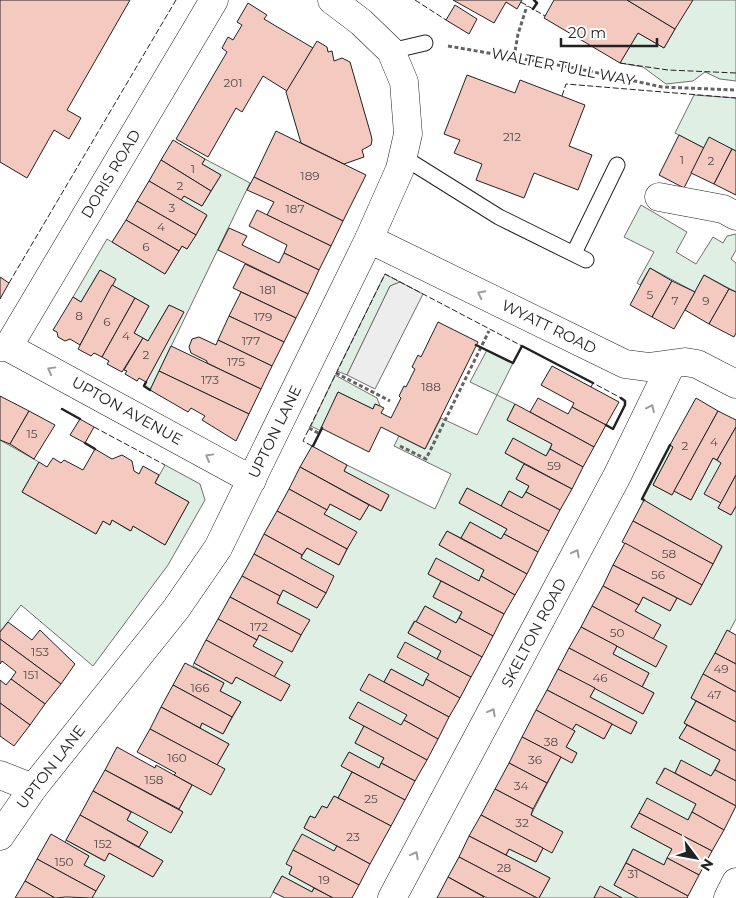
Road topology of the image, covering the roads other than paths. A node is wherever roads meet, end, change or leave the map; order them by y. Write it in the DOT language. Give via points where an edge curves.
graph roads {
  1 [pos="214,0"];
  2 [pos="332,0"];
  3 [pos="425,43"];
  4 [pos="391,51"];
  5 [pos="403,157"];
  6 [pos="617,165"];
  7 [pos="659,196"];
  8 [pos="736,216"];
  9 [pos="369,239"];
  10 [pos="4,347"];
  11 [pos="671,365"];
  12 [pos="733,376"];
  13 [pos="252,480"];
  14 [pos="0,774"];
  15 [pos="33,788"];
  16 [pos="0,836"];
  17 [pos="736,882"];
  18 [pos="392,898"];
  19 [pos="728,898"];
  1 -- 10 [label="street, DORIS ROAD"];
  2 -- 4 [label="street, UPTON LANE"];
  3 -- 4 [label="lane"];
  4 -- 5 [label="street, UPTON LANE" via="404,82 408,134"];
  5 -- 6 [label="lane" via="499,218 580,256"];
  5 -- 9 [label="street, UPTON LANE"];
  7 -- 8 [label="street" via="723,209"];
  11 -- 9 [label="street, WYATT ROAD, one-way" via="625,364"];
  9 -- 13 [label="street, UPTON LANE"];
  13 -- 10 [label="street, UPTON AVENUE, one-way"];
  11 -- 12 [label="street, WYATT ROAD" via="697,364"];
  18 -- 11 [label="street, SKELTON ROAD, one-way" via="617,476"];
  13 -- 15 [label="street, UPTON LANE" via="218,548 176,609"];
  14 -- 15 [label="street"];
  15 -- 16 [label="street, UPTON LANE"];
  17 -- 19 [label="street"];
}
